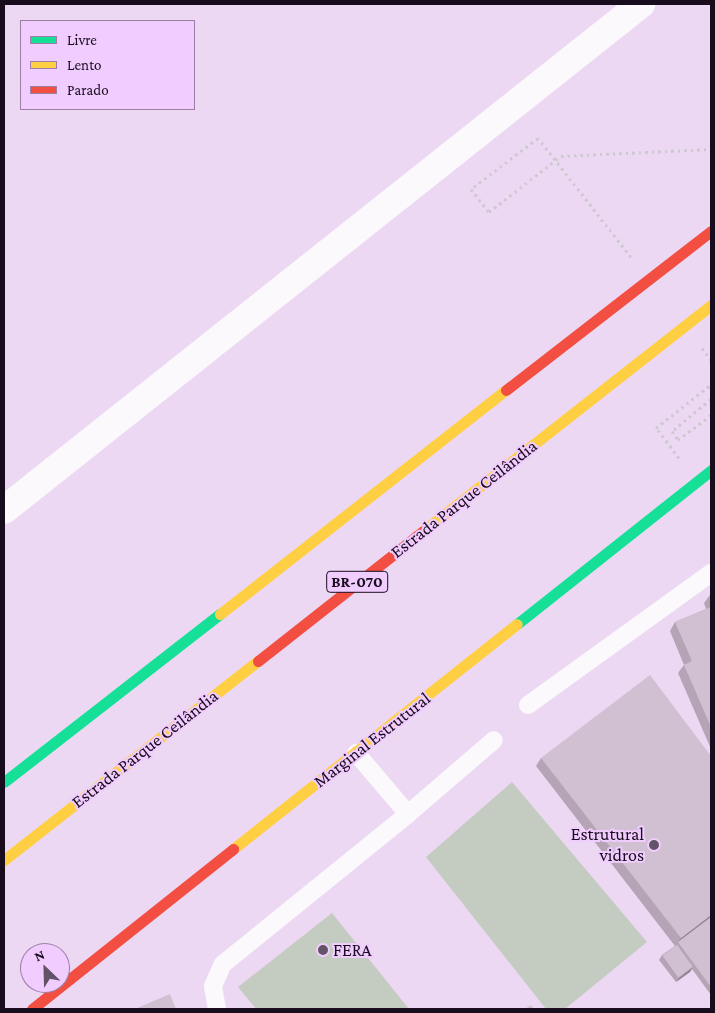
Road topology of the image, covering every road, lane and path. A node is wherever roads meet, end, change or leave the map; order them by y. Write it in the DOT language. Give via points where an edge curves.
graph roads {
  1 [pos="641,4"];
  2 [pos="711,149"];
  3 [pos="711,231"];
  4 [pos="634,260"];
  5 [pos="711,305"];
  6 [pos="699,344"];
  7 [pos="711,360"];
  8 [pos="711,389"];
  9 [pos="711,399"];
  10 [pos="711,415"];
  11 [pos="711,470"];
  12 [pos="697,482"];
  13 [pos="4,510"];
  14 [pos="711,573"];
  15 [pos="528,705"];
  16 [pos="494,740"];
  17 [pos="356,752"];
  18 [pos="4,782"];
  19 [pos="408,814"];
  20 [pos="4,860"];
  21 [pos="32,1009"];
  22 [pos="217,1009"];
  1 -- 13 [label="street"];
  2 -- 4 [label="path" via="562,156 489,212 471,190 538,138"];
  3 -- 18 [label="main road"];
  5 -- 20 [label="main road, Estrada Parque Ceilândia / BR-070"];
  6 -- 7 [label="path"];
  8 -- 12 [label="path" via="708,386 656,428"];
  9 -- 10 [label="path" via="672,431 678,440"];
  11 -- 12 [label="main road, Marginal Estrutural"];
  12 -- 17 [label="main road, Marginal Estrutural"];
  14 -- 15 [label="lane"];
  16 -- 19 [label="lane"];
  17 -- 19 [label="lane"];
  17 -- 21 [label="main road, Marginal Estrutural"];
  19 -- 22 [label="lane" via="223,964 213,986"];
}
